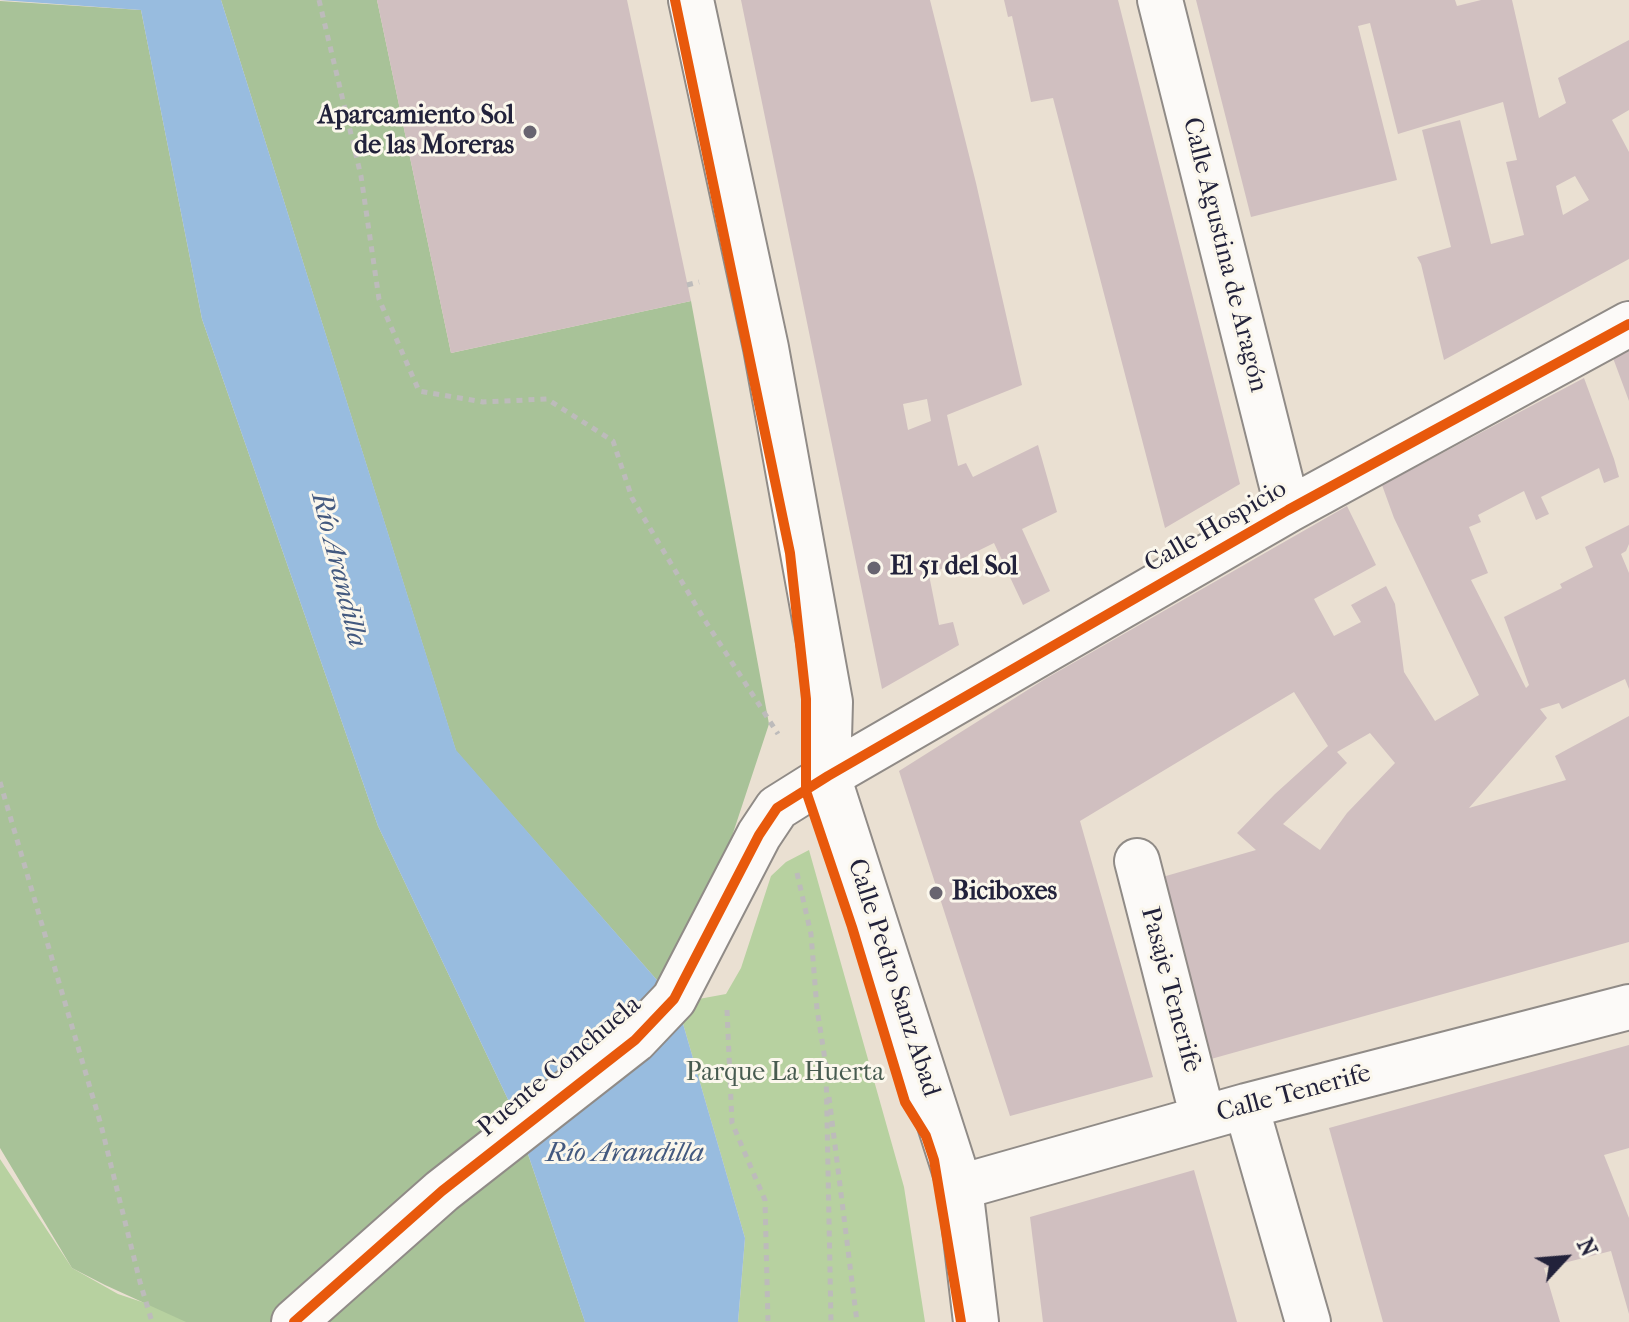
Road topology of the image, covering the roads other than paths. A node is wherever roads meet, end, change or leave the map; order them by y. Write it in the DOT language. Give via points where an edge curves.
graph roads {
  1 [pos="691,0"];
  2 [pos="1160,0"];
  3 [pos="1629,324"];
  4 [pos="1288,510"];
  5 [pos="804,788"];
  6 [pos="1137,861"];
  7 [pos="1629,1007"];
  8 [pos="1246,1106"];
  9 [pos="1203,1118"];
  10 [pos="960,1187"];
  11 [pos="294,1322"];
  12 [pos="976,1322"];
  13 [pos="1308,1322"];
  1 -- 5 [label="street" via="766,348 830,702"];
  2 -- 4 [label="street, Calle Agustina de Aragón"];
  3 -- 4 [label="street, Calle Hospicio"];
  4 -- 5 [label="street, Calle Hospicio"];
  5 -- 10 [label="street, Calle Pedro Sanz Abad"];
  5 -- 11 [label="street, Puente Conchuela" via="759,835 674,999 635,1040 442,1191"];
  6 -- 9 [label="street, Pasaje Tenerife"];
  7 -- 8 [label="street, Calle Tenerife"];
  8 -- 9 [label="street, Calle Tenerife"];
  8 -- 13 [label="street"];
  9 -- 10 [label="street, Calle Tenerife"];
  10 -- 12 [label="street, Calle Pedro Sanz Abad"];
}
